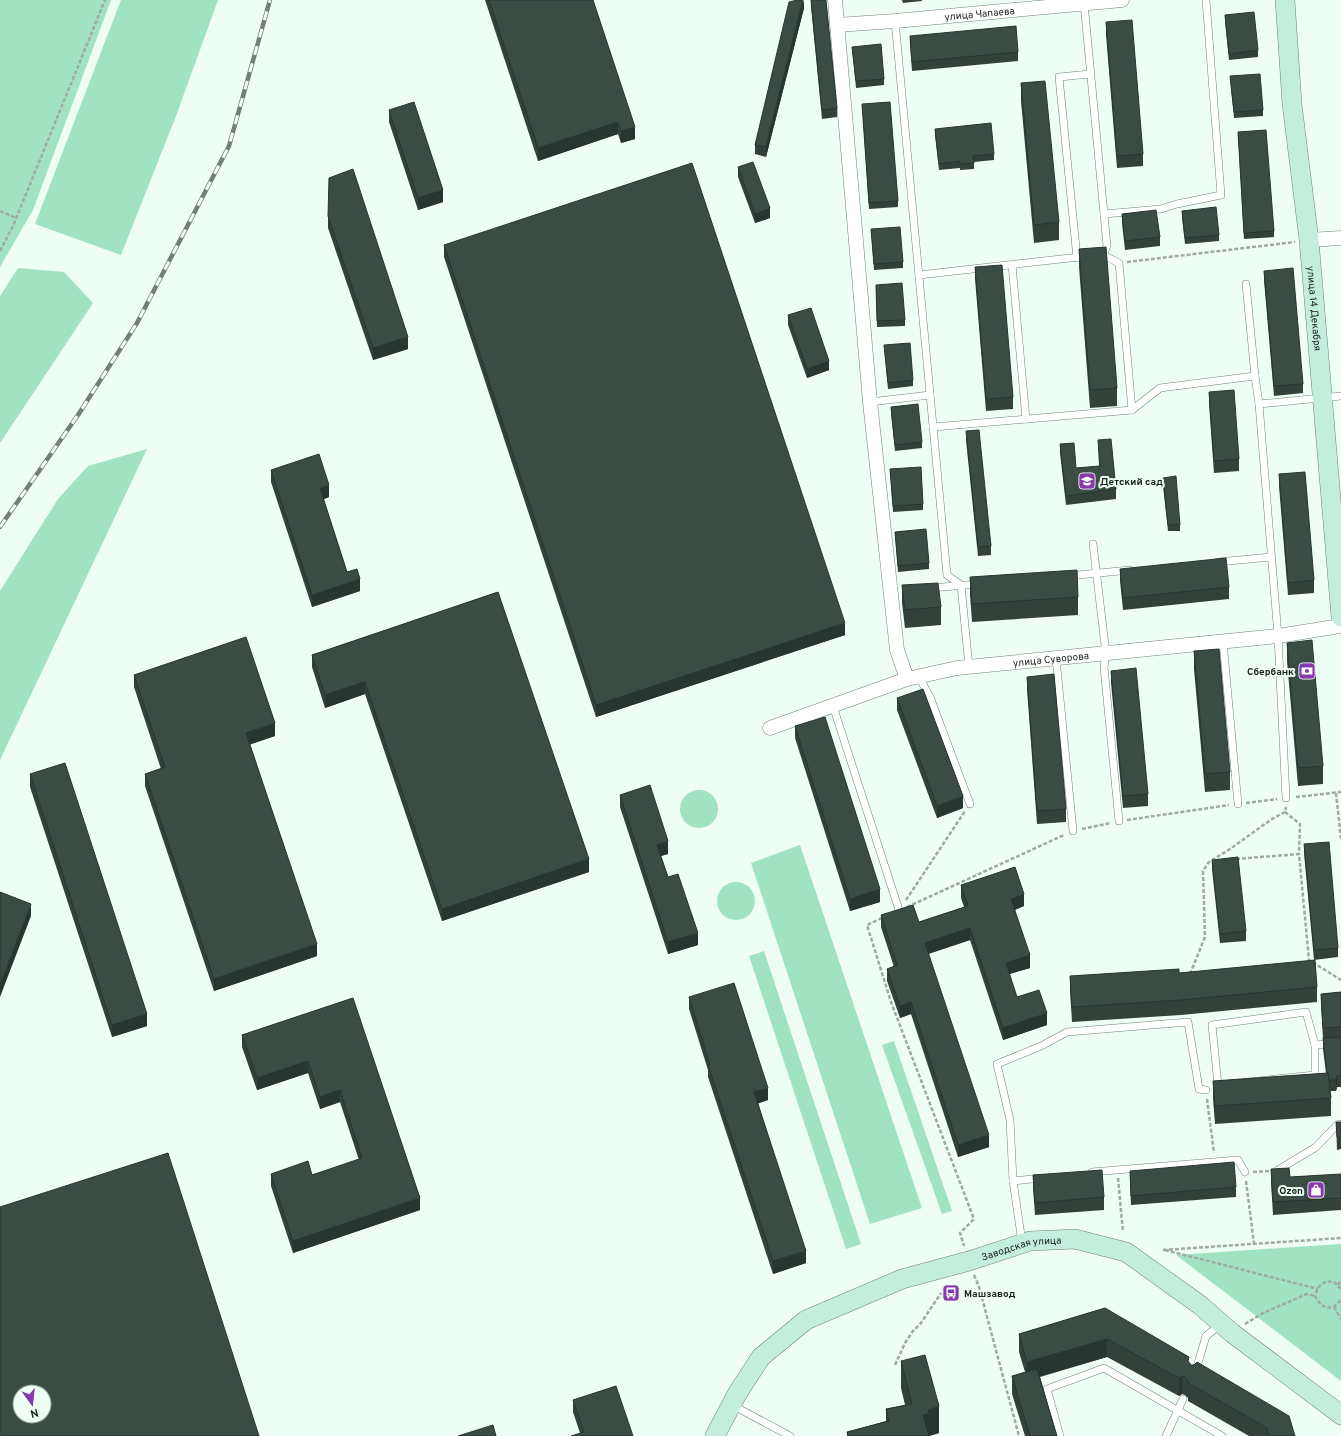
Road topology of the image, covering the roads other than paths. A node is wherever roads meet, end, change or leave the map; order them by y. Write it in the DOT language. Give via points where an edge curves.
graph roads {
  1 [pos="835,0"];
  2 [pos="1122,0"];
  3 [pos="1206,0"];
  4 [pos="1285,0"];
  5 [pos="1084,3"];
  6 [pos="998,6"];
  7 [pos="895,21"];
  8 [pos="837,25"];
  9 [pos="1090,74"];
  10 [pos="1104,214"];
  11 [pos="1341,238"];
  12 [pos="1309,240"];
  13 [pos="1103,255"];
  14 [pos="1076,258"];
  15 [pos="1012,265"];
  16 [pos="919,275"];
  17 [pos="1246,284"];
  18 [pos="1255,376"];
  19 [pos="930,395"];
  20 [pos="1341,396"];
  21 [pos="1322,398"];
  22 [pos="870,402"];
  23 [pos="1259,404"];
  24 [pos="1132,410"];
  25 [pos="1026,419"];
  26 [pos="934,427"];
  27 [pos="1093,544"];
  28 [pos="1271,557"];
  29 [pos="1208,563"];
  30 [pos="1137,569"];
  31 [pos="1097,573"];
  32 [pos="1059,576"];
  33 [pos="984,583"];
  34 [pos="961,585"];
  35 [pos="926,589"];
  36 [pos="1341,617"];
  37 [pos="1341,626"];
  38 [pos="1278,636"];
  39 [pos="1223,642"];
  40 [pos="1106,654"];
  41 [pos="1056,658"];
  42 [pos="968,667"];
  43 [pos="913,678"];
  44 [pos="833,706"];
  45 [pos="770,728"];
  46 [pos="1286,798"];
  47 [pos="970,804"];
  48 [pos="1238,804"];
  49 [pos="1119,821"];
  50 [pos="1073,832"];
  51 [pos="899,910"];
  52 [pos="1341,1043"];
  53 [pos="1315,1045"];
  54 [pos="1206,1090"];
  55 [pos="1341,1124"];
  56 [pos="1278,1170"];
  57 [pos="1245,1172"];
  58 [pos="1088,1173"];
  59 [pos="1050,1177"];
  60 [pos="1013,1181"];
  61 [pos="1022,1242"];
  62 [pos="1227,1328"];
  63 [pos="1193,1378"];
  64 [pos="1183,1398"];
  65 [pos="732,1405"];
  66 [pos="1177,1409"];
  67 [pos="1341,1415"];
  68 [pos="715,1436"];
  69 [pos="790,1436"];
  70 [pos="1060,1436"];
  71 [pos="1166,1436"];
  72 [pos="1222,1436"];
  1 -- 8 [label="street"];
  2 -- 5 [label="street, улица Чапаева"];
  3 -- 10 [label="lane" via="1221,195 1161,209"];
  4 -- 12 [label="main road, улица 14 Декабря" via="1292,104"];
  5 -- 6 [label="street, улица Чапаева"];
  5 -- 9 [label="lane"];
  6 -- 7 [label="street, улица Чапаева"];
  7 -- 8 [label="street, улица Чапаева"];
  7 -- 16 [label="lane"];
  8 -- 22 [label="street"];
  9 -- 10 [label="lane"];
  9 -- 14 [label="lane" via="1059,77"];
  10 -- 13 [label="lane" via="1107,246"];
  11 -- 12 [label="street"];
  12 -- 21 [label="main road, улица 14 Декабря"];
  13 -- 14 [label="lane"];
  13 -- 24 [label="lane" via="1119,263"];
  14 -- 15 [label="lane"];
  15 -- 16 [label="lane"];
  15 -- 25 [label="lane"];
  16 -- 19 [label="lane"];
  17 -- 18 [label="lane"];
  18 -- 23 [label="lane"];
  18 -- 24 [label="lane" via="1160,388"];
  19 -- 22 [label="lane"];
  19 -- 26 [label="lane"];
  20 -- 21 [label="lane"];
  21 -- 23 [label="lane"];
  21 -- 36 [label="main road, улица 14 Декабря"];
  22 -- 43 [label="street" via="897,650"];
  23 -- 28 [label="lane"];
  24 -- 25 [label="lane"];
  25 -- 26 [label="lane"];
  26 -- 34 [label="lane" via="947,575"];
  27 -- 31 [label="lane"];
  28 -- 29 [label="lane"];
  28 -- 38 [label="lane"];
  30 -- 31 [label="lane"];
  31 -- 32 [label="lane"];
  31 -- 40 [label="lane"];
  33 -- 34 [label="lane"];
  34 -- 35 [label="lane"];
  34 -- 42 [label="lane"];
  37 -- 38 [label="street, улица Суворова"];
  38 -- 39 [label="street, улица Суворова"];
  38 -- 46 [label="lane"];
  39 -- 40 [label="street, улица Суворова"];
  39 -- 48 [label="lane"];
  40 -- 41 [label="street, улица Суворова"];
  40 -- 49 [label="lane" via="1104,667"];
  41 -- 42 [label="street, улица Суворова"];
  41 -- 50 [label="lane"];
  42 -- 43 [label="street, улица Суворова"];
  43 -- 44 [label="street, улица Суворова"];
  43 -- 47 [label="lane" via="930,697"];
  44 -- 45 [label="street, улица Суворова"];
  44 -- 51 [label="lane"];
  52 -- 53 [label="lane"];
  53 -- 53 [label="lane" via="1315,1075 1218,1085 1212,1025 1306,1012"];
  54 -- 60 [label="lane" via="1199,1089 1188,1022 1067,1032 997,1064 1010,1120"];
  55 -- 56 [label="lane" via="1337,1124 1316,1147"];
  57 -- 58 [label="lane" via="1238,1160"];
  59 -- 60 [label="lane"];
  60 -- 61 [label="lane"];
  61 -- 62 [label="main road, Заводская улица" via="1075,1238 1126,1252 1200,1305"];
  61 -- 65 [label="main road, Заводская улица" via="969,1261 902,1279 806,1320 761,1357"];
  62 -- 63 [label="lane" via="1206,1336"];
  62 -- 67 [label="main road, Заводская улица"];
  64 -- 66 [label="lane"];
  65 -- 68 [label="main road, Заводская улица"];
  65 -- 69 [label="lane"];
  66 -- 70 [label="lane" via="1104,1368 1047,1389"];
  66 -- 71 [label="lane"];
  66 -- 72 [label="lane"];
}
